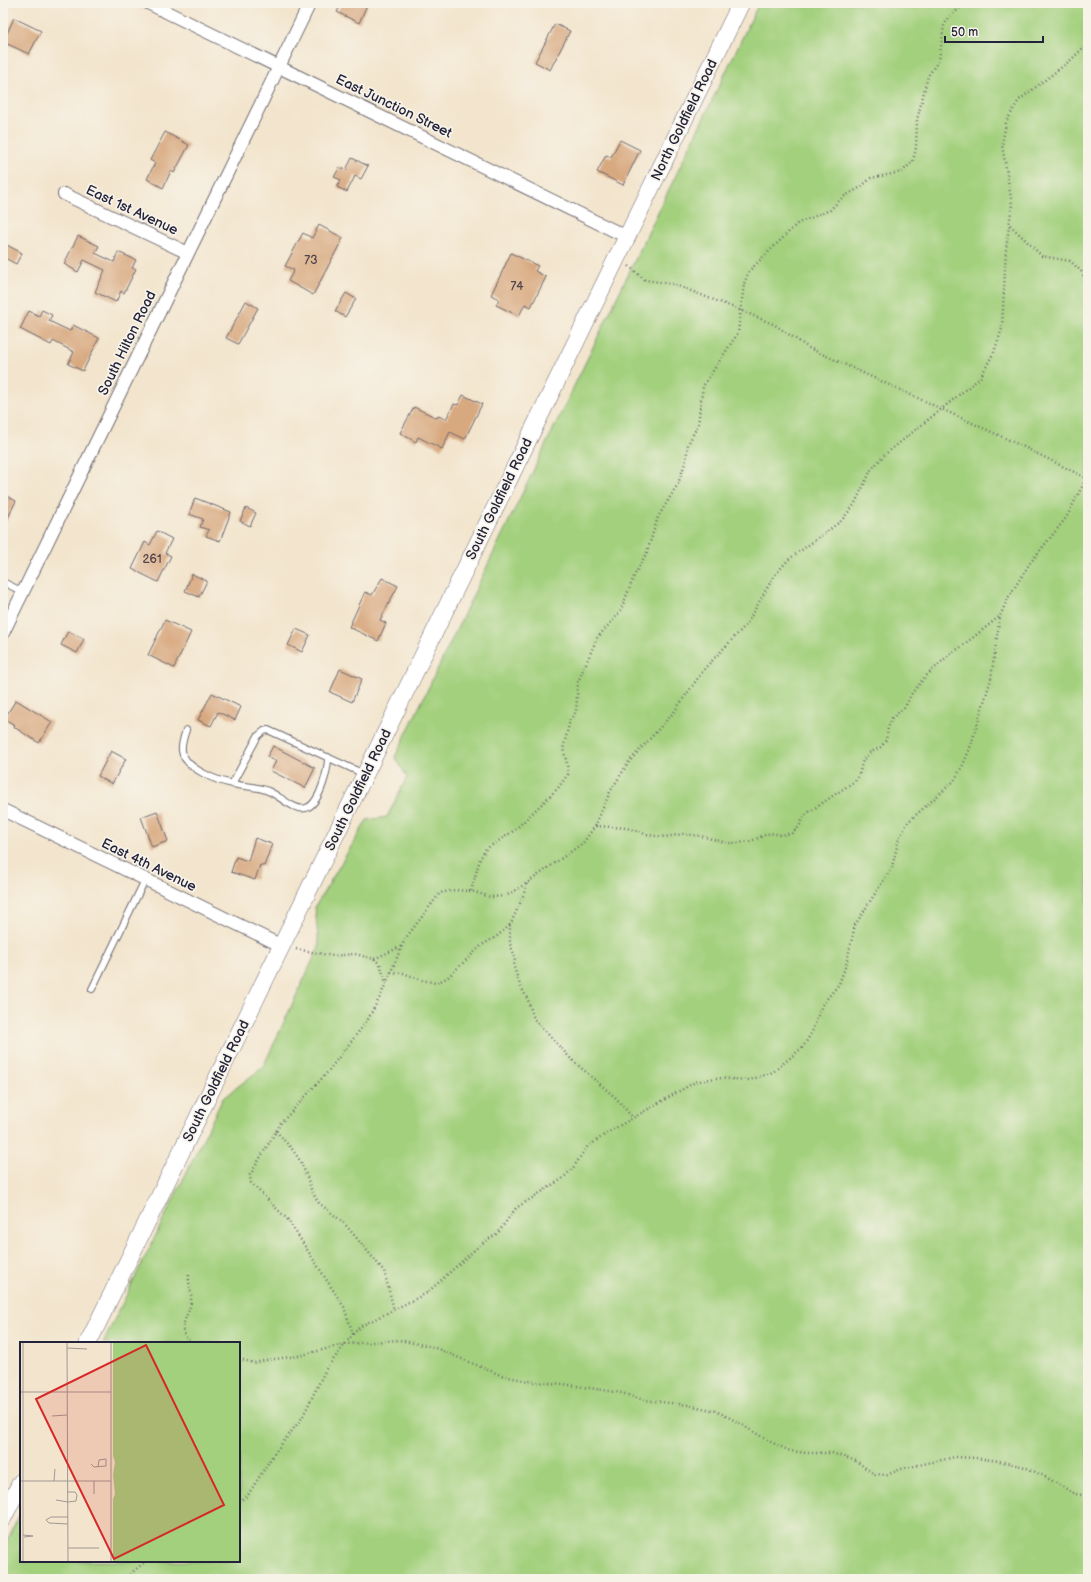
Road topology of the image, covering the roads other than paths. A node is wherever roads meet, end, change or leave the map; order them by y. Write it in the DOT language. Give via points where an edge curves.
graph roads {
  1 [pos="148,3"];
  2 [pos="310,3"];
  3 [pos="741,3"];
  4 [pos="279,66"];
  5 [pos="64,194"];
  6 [pos="627,237"];
  7 [pos="188,253"];
  8 [pos="3,582"];
  9 [pos="23,592"];
  10 [pos="3,633"];
  11 [pos="186,730"];
  12 [pos="328,757"];
  13 [pos="365,774"];
  14 [pos="232,784"];
  15 [pos="3,810"];
  16 [pos="145,880"];
  17 [pos="282,946"];
  18 [pos="92,990"];
  19 [pos="88,1342"];
  20 [pos="20,1484"];
  21 [pos="3,1518"];
  1 -- 4 [label="street, East Junction Street"];
  2 -- 4 [label="street, South Hilton Road"];
  3 -- 6 [label="main road, North Goldfield Road"];
  4 -- 6 [label="street, East Junction Street"];
  4 -- 7 [label="street, South Hilton Road"];
  5 -- 7 [label="street, East 1st Avenue"];
  6 -- 13 [label="main road, South Goldfield Road"];
  7 -- 9 [label="street, South Hilton Road"];
  8 -- 9 [label="lane"];
  9 -- 10 [label="street, South Hilton Road"];
  11 -- 14 [label="lane" via="182,750 185,760 196,770"];
  12 -- 13 [label="lane"];
  12 -- 14 [label="lane" via="268,730 264,731 258,736"];
  12 -- 14 [label="lane" via="324,784 313,804 307,808 293,806 270,791"];
  13 -- 17 [label="main road, South Goldfield Road"];
  15 -- 16 [label="street, East 4th Avenue"];
  16 -- 17 [label="street, East 4th Avenue"];
  16 -- 18 [label="lane"];
  17 -- 19 [label="main road, South Goldfield Road"];
  20 -- 21 [label="main road"];
}
